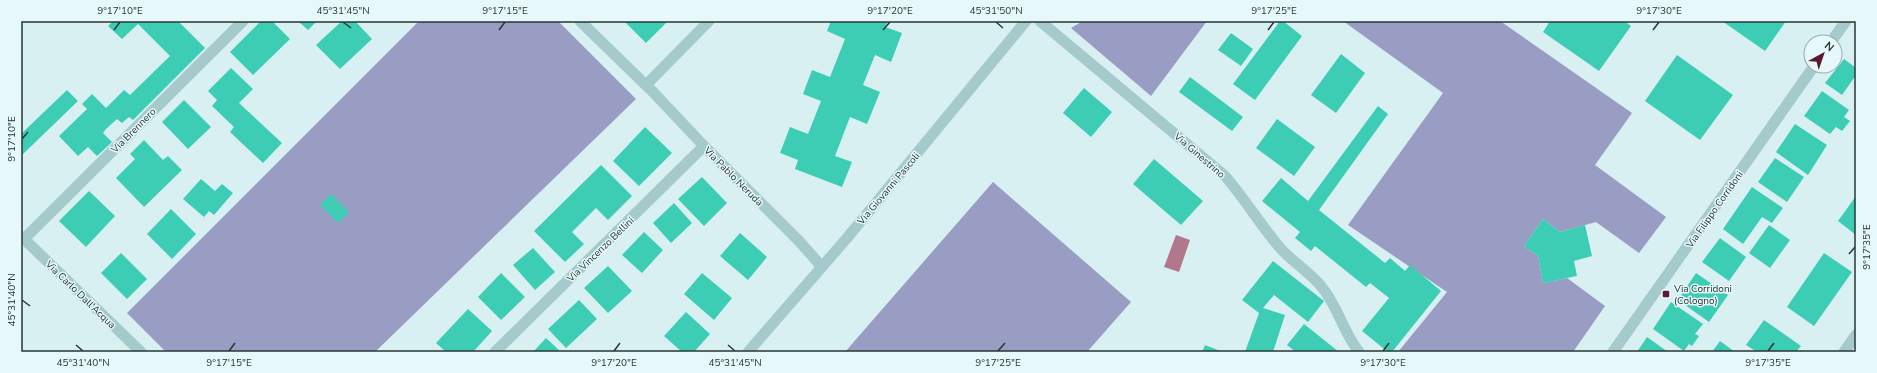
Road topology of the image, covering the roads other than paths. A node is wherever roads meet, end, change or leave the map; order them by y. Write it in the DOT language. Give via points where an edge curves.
graph roads {
  1 [pos="243,21"];
  2 [pos="580,21"];
  3 [pos="709,21"];
  4 [pos="1026,21"];
  5 [pos="1040,21"];
  6 [pos="1846,21"];
  7 [pos="1837,34"];
  8 [pos="1808,74"];
  9 [pos="646,85"];
  10 [pos="704,146"];
  11 [pos="23,238"];
  12 [pos="822,267"];
  13 [pos="1856,335"];
  14 [pos="140,352"];
  15 [pos="495,352"];
  16 [pos="748,352"];
  17 [pos="1359,352"];
  18 [pos="1613,352"];
  19 [pos="1844,352"];
  1 -- 11 [label="street, Via Brennero"];
  2 -- 9 [label="street, Via Pablo Neruda"];
  3 -- 9 [label="street"];
  4 -- 12 [label="street, Via Giovanni Pascoli"];
  5 -- 17 [label="street, Via Ginestrino" via="1225,176 1278,245 1321,286 1335,305 1350,341"];
  6 -- 7 [label="street"];
  8 -- 18 [label="street, Via Filippo Corridoni"];
  9 -- 10 [label="street, Via Pablo Neruda"];
  10 -- 12 [label="street, Via Pablo Neruda"];
  10 -- 15 [label="street, Via Vincenzo Bellini"];
  11 -- 14 [label="street, Via Carlo Dall'Acqua"];
  12 -- 16 [label="street, Via Giovanni Pascoli"];
  13 -- 19 [label="street"];
}
